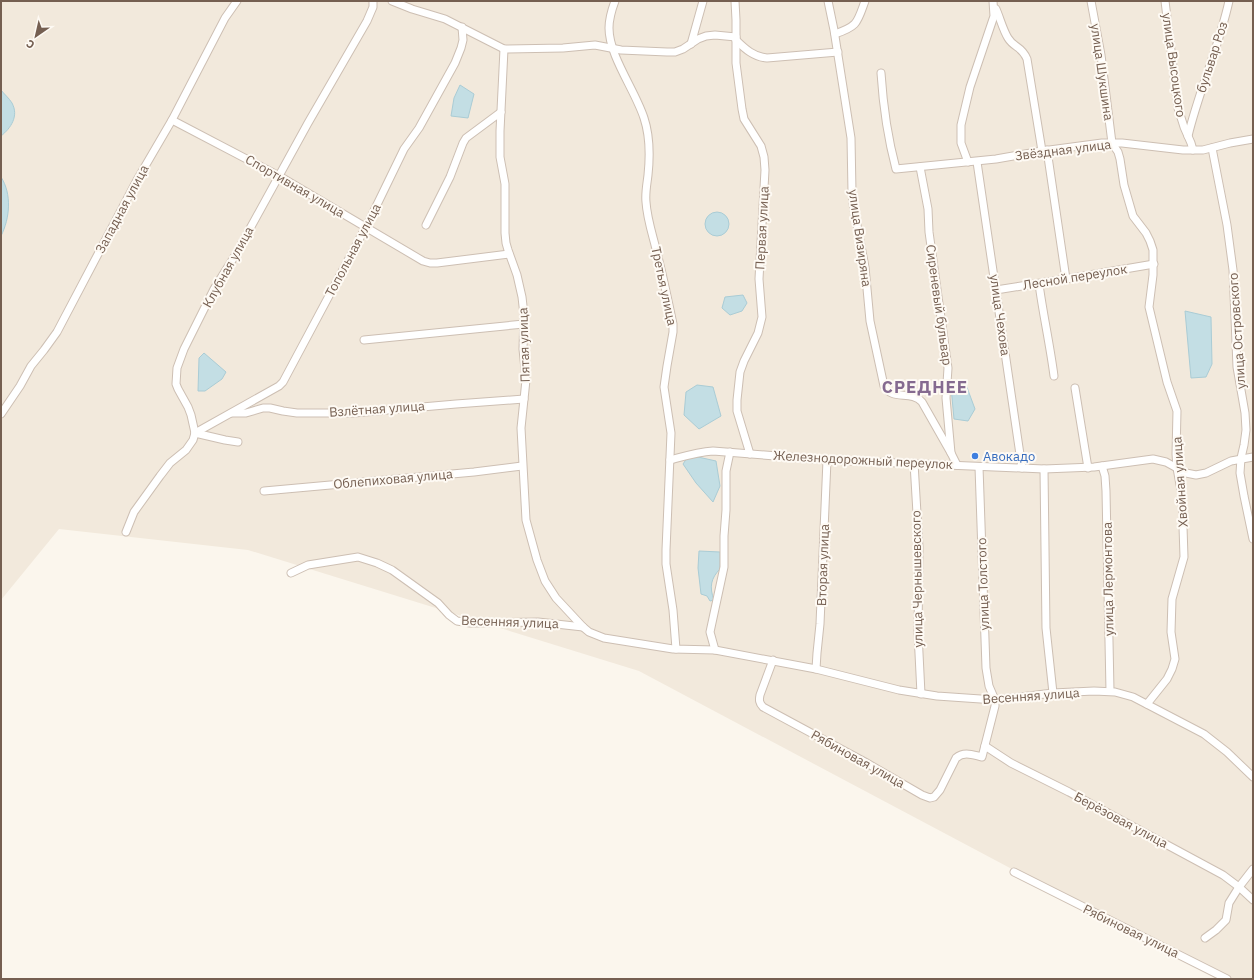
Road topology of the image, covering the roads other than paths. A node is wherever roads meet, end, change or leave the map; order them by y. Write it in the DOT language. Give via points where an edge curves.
graph roads {
  1 [pos="237,1"];
  2 [pos="373,1"];
  3 [pos="392,1"];
  4 [pos="606,1"];
  5 [pos="703,1"];
  6 [pos="735,1"];
  7 [pos="828,1"];
  8 [pos="865,1"];
  9 [pos="993,1"];
  10 [pos="1091,1"];
  11 [pos="1165,1"];
  12 [pos="1229,1"];
  13 [pos="614,3"];
  14 [pos="462,27"];
  15 [pos="835,34"];
  16 [pos="736,39"];
  17 [pos="691,44"];
  18 [pos="504,49"];
  19 [pos="613,49"];
  20 [pos="838,52"];
  21 [pos="881,73"];
  22 [pos="501,112"];
  23 [pos="172,120"];
  24 [pos="1188,136"];
  25 [pos="1253,140"];
  26 [pos="1112,143"];
  27 [pos="1212,148"];
  28 [pos="1044,150"];
  29 [pos="1193,150"];
  30 [pos="968,162"];
  31 [pos="977,162"];
  32 [pos="920,167"];
  33 [pos="279,176"];
  34 [pos="426,225"];
  35 [pos="366,227"];
  36 [pos="509,254"];
  37 [pos="1154,264"];
  38 [pos="1066,279"];
  39 [pos="1039,284"];
  40 [pos="996,290"];
  41 [pos="524,324"];
  42 [pos="364,340"];
  43 [pos="1054,376"];
  44 [pos="1075,388"];
  45 [pos="524,399"];
  46 [pos="232,413"];
  47 [pos="1,414"];
  48 [pos="195,433"];
  49 [pos="238,442"];
  50 [pos="730,452"];
  51 [pos="951,453"];
  52 [pos="750,454"];
  53 [pos="1253,457"];
  54 [pos="1241,458"];
  55 [pos="670,460"];
  56 [pos="827,460"];
  57 [pos="914,463"];
  58 [pos="957,465"];
  59 [pos="522,466"];
  60 [pos="979,466"];
  61 [pos="1102,466"];
  62 [pos="1022,468"];
  63 [pos="1088,468"];
  64 [pos="1177,468"];
  65 [pos="1044,469"];
  66 [pos="264,492"];
  67 [pos="126,532"];
  68 [pos="1253,539"];
  69 [pos="291,573"];
  70 [pos="583,627"];
  71 [pos="676,649"];
  72 [pos="715,650"];
  73 [pos="773,660"];
  74 [pos="816,670"];
  75 [pos="1110,691"];
  76 [pos="921,694"];
  77 [pos="1053,694"];
  78 [pos="995,700"];
  79 [pos="1147,704"];
  80 [pos="986,746"];
  81 [pos="1253,778"];
  82 [pos="1253,869"];
  83 [pos="1014,872"];
  84 [pos="1239,887"];
  85 [pos="1253,900"];
  86 [pos="1204,938"];
  87 [pos="1227,979"];
  1 -- 23 [label="street, Западная улица" via="219,29"];
  2 -- 33 [label="street, Клубная улица" via="367,21"];
  3 -- 14 [label="street"];
  4 -- 13 [label="street"];
  5 -- 17 [label="street"];
  6 -- 16 [label="street, Первая улица"];
  7 -- 15 [label="street, улица Визиряна"];
  8 -- 15 [label="street" via="856,23 848,30"];
  9 -- 28 [label="street" via="1008,38 1025,53"];
  9 -- 30 [label="street" via="994,16 962,115 961,143"];
  10 -- 26 [label="street, улица Шукшина"];
  11 -- 24 [label="street, улица Высоцкого" via="1177,104"];
  12 -- 24 [label="street, бульвар Роз"];
  13 -- 19 [label="street, Третья улица" via="609,27"];
  14 -- 18 [label="street"];
  14 -- 35 [label="street, Топольная улица" via="462,48 455,63 419,128 404,149"];
  15 -- 20 [label="street, улица Визиряна"];
  16 -- 17 [label="street" via="715,35 706,36"];
  16 -- 20 [label="street" via="760,58"];
  16 -- 52 [label="street, Первая улица" via="736,63 744,119 761,146 765,170 759,279 762,317 758,333 742,366 737,400 737,411"];
  17 -- 19 [label="street" via="675,52"];
  18 -- 19 [label="street" via="595,45"];
  18 -- 22 [label="street, Пятая улица"];
  19 -- 55 [label="street, Третья улица" via="640,106 647,128 647,210 673,324 664,387 671,423"];
  20 -- 51 [label="street, улица Визиряна" via="851,138 853,204 865,267 870,321 884,386 891,393 919,398"];
  21 -- 32 [label="street, Звёздная улица" via="896,170"];
  22 -- 34 [label="street" via="463,143 448,182"];
  22 -- 36 [label="street, Пятая улица" via="500,156 505,184 505,233"];
  23 -- 33 [label="street, Спортивная улица"];
  23 -- 47 [label="street, Западная улица" via="134,185 57,332 31,366"];
  24 -- 29 [label="street, улица Высоцкого"];
  25 -- 27 [label="street, Звёздная улица"];
  26 -- 28 [label="street, Звёздная улица"];
  26 -- 29 [label="street, Звёздная улица"];
  26 -- 37 [label="street, Хвойная улица" via="1119,155 1132,216 1150,241"];
  27 -- 29 [label="street, Звёздная улица"];
  27 -- 54 [label="street, улица Островского" via="1234,275 1237,367 1246,421"];
  28 -- 31 [label="street, Звёздная улица"];
  28 -- 38 [label="street"];
  30 -- 31 [label="street, Звёздная улица"];
  30 -- 32 [label="street, Звёздная улица"];
  31 -- 40 [label="street, улица Чехова"];
  32 -- 51 [label="street, Сиреневый бульвар" via="928,209 929,236 948,368 946,398"];
  33 -- 35 [label="street, Спортивная улица"];
  33 -- 48 [label="street, Клубная улица" via="214,289 177,368 176,384 188,407"];
  35 -- 36 [label="street, Спортивная улица" via="430,263"];
  35 -- 46 [label="street, Топольная улица" via="283,382"];
  36 -- 41 [label="street, Пятая улица" via="520,287"];
  37 -- 38 [label="street, Лесной переулок"];
  37 -- 64 [label="street, Хвойная улица" via="1149,307 1167,382 1177,411"];
  38 -- 39 [label="street, Лесной переулок"];
  39 -- 40 [label="street, Лесной переулок"];
  39 -- 43 [label="street"];
  40 -- 62 [label="street, улица Чехова"];
  41 -- 42 [label="street"];
  41 -- 45 [label="street, Пятая улица"];
  44 -- 63 [label="street"];
  45 -- 46 [label="street, Взлётная улица" via="354,413 297,412 270,408"];
  45 -- 59 [label="street, Пятая улица" via="521,428"];
  46 -- 48 [label="street, Топольная улица"];
  48 -- 49 [label="street"];
  48 -- 67 [label="street" via="190,445 165,468 140,503"];
  50 -- 52 [label="street, Железнодорожный переулок"];
  50 -- 55 [label="street, Железнодорожный переулок" via="703,451"];
  50 -- 72 [label="street" via="726,471 724,567 710,632"];
  51 -- 58 [label="street, Сиреневый бульвар"];
  52 -- 56 [label="street, Железнодорожный переулок"];
  53 -- 54 [label="street, Железнодорожный переулок"];
  54 -- 64 [label="street, Железнодорожный переулок" via="1200,474 1191,474"];
  54 -- 68 [label="street, улица Островского" via="1242,488"];
  55 -- 71 [label="street, Третья улица" via="666,564"];
  56 -- 57 [label="street, Железнодорожный переулок"];
  56 -- 74 [label="street, Вторая улица"];
  57 -- 58 [label="street, Железнодорожный переулок"];
  57 -- 76 [label="street, улица Чернышевского" via="919,547 918,633"];
  58 -- 60 [label="street, Железнодорожный переулок"];
  59 -- 66 [label="street, Облепиховая улица"];
  59 -- 70 [label="street, Пятая улица" via="526,520 541,572 556,598"];
  60 -- 62 [label="street, Железнодорожный переулок"];
  60 -- 78 [label="street, улица Толстого" via="986,668"];
  61 -- 63 [label="street, Железнодорожный переулок"];
  61 -- 64 [label="street, Железнодорожный переулок" via="1153,458"];
  61 -- 75 [label="street, улица Лермонтова" via="1106,491"];
  62 -- 65 [label="street, Железнодорожный переулок"];
  63 -- 65 [label="street, Железнодорожный переулок"];
  64 -- 79 [label="street, Хвойная улица" via="1182,496 1184,557 1174,589 1172,606 1171,632 1175,659 1167,679"];
  65 -- 77 [label="street" via="1046,628"];
  69 -- 70 [label="street, Весенняя улица" via="308,565 358,557 392,570 438,603 457,621 538,622"];
  70 -- 71 [label="street, Весенняя улица" via="604,638"];
  71 -- 72 [label="street, Весенняя улица"];
  72 -- 73 [label="street, Весенняя улица"];
  73 -- 74 [label="street, Весенняя улица"];
  73 -- 80 [label="street, Рябиновая улица" via="760,695 760,704 763,707 922,795 930,798 937,795 959,755 982,757"];
  74 -- 76 [label="street, Весенняя улица"];
  75 -- 77 [label="street, Весенняя улица"];
  75 -- 79 [label="street, Весенняя улица"];
  76 -- 78 [label="street, Весенняя улица"];
  77 -- 78 [label="street, Весенняя улица"];
  78 -- 80 [label="street" via="995,712"];
  79 -- 81 [label="street, Весенняя улица" via="1204,734 1228,752"];
  80 -- 84 [label="street, Берёзовая улица" via="1011,763 1213,869"];
  82 -- 84 [label="street"];
  83 -- 87 [label="street, Рябиновая улица"];
  84 -- 85 [label="street, Берёзовая улица"];
  84 -- 86 [label="street" via="1229,903 1226,920"];
}
